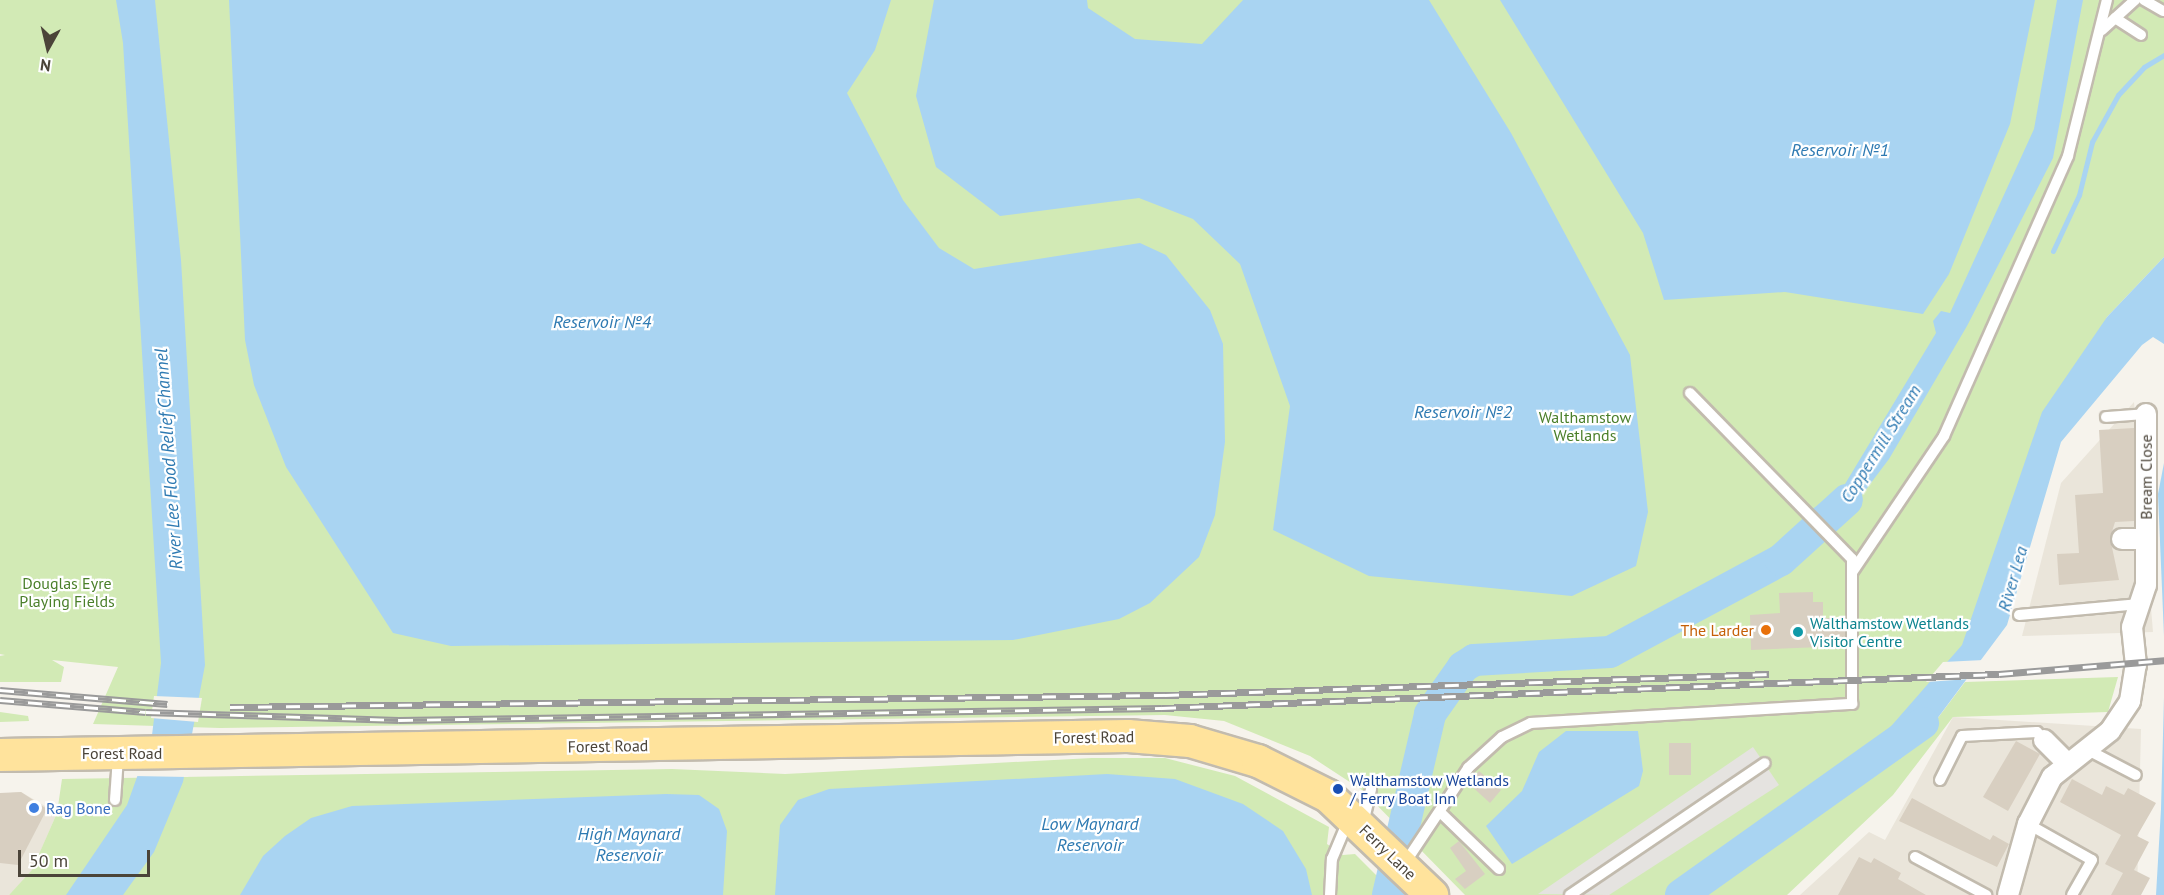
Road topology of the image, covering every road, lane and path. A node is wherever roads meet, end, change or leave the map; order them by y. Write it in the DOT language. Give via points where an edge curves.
graph roads {
  1 [pos="2107,0"];
  2 [pos="2136,0"];
  3 [pos="2144,0"];
  4 [pos="2163,11"];
  5 [pos="2115,18"];
  6 [pos="2102,30"];
  7 [pos="2141,35"];
  8 [pos="1690,393"];
  9 [pos="2146,414"];
  10 [pos="2106,417"];
  11 [pos="2121,539"];
  12 [pos="2146,539"];
  13 [pos="1853,571"];
  14 [pos="2140,604"];
  15 [pos="2019,615"];
  16 [pos="2044,740"];
  17 [pos="1216,746"];
  18 [pos="2083,747"];
  19 [pos="119,753"];
  20 [pos="0,755"];
  21 [pos="2065,761"];
  22 [pos="1765,763"];
  23 [pos="2136,775"];
  24 [pos="1940,780"];
  25 [pos="1371,789"];
  26 [pos="115,800"];
  27 [pos="1440,812"];
  28 [pos="2028,825"];
  29 [pos="1364,829"];
  30 [pos="1915,857"];
  31 [pos="1500,869"];
  32 [pos="1417,873"];
  33 [pos="1330,895"];
  34 [pos="1570,895"];
  35 [pos="1986,895"];
  36 [pos="2008,895"];
  37 [pos="2072,895"];
  1 -- 6 [label="lane"];
  2 -- 5 [label="lane"];
  3 -- 4 [label="lane"];
  5 -- 6 [label="lane"];
  5 -- 7 [label="lane"];
  6 -- 13 [label="lane" via="2068,156 1944,436"];
  8 -- 13 [label="lane" via="1808,513 1834,545 1852,559"];
  9 -- 10 [label="lane"];
  9 -- 12 [label="street, Bream Close"];
  11 -- 12 [label="street, Bream Close"];
  12 -- 14 [label="street, Bream Close" via="2146,585"];
  13 -- 27 [label="lane" via="1852,704 1532,723 1484,751"];
  14 -- 15 [label="lane"];
  14 -- 18 [label="street, Bream Close" via="2132,627 2136,665 2130,701 2110,731"];
  16 -- 21 [label="street"];
  16 -- 24 [label="lane" via="2037,732 1962,736"];
  17 -- 19 [label="main road, Forest Road" via="1128,736"];
  17 -- 29 [label="main road, Ferry Lane" via="1305,782"];
  18 -- 21 [label="street, Bream Close"];
  18 -- 23 [label="lane"];
  19 -- 20 [label="main road, Forest Road"];
  19 -- 26 [label="lane"];
  21 -- 28 [label="street, Bream Close"];
  22 -- 34 [label="lane"];
  25 -- 29 [label="lane"];
  27 -- 31 [label="lane"];
  27 -- 32 [label="lane"];
  28 -- 36 [label="street, Bream Close"];
  28 -- 37 [label="lane" via="2092,860"];
  29 -- 32 [label="main road, Ferry Lane"];
  29 -- 33 [label="lane" via="1332,859"];
  30 -- 35 [label="lane"];
}
